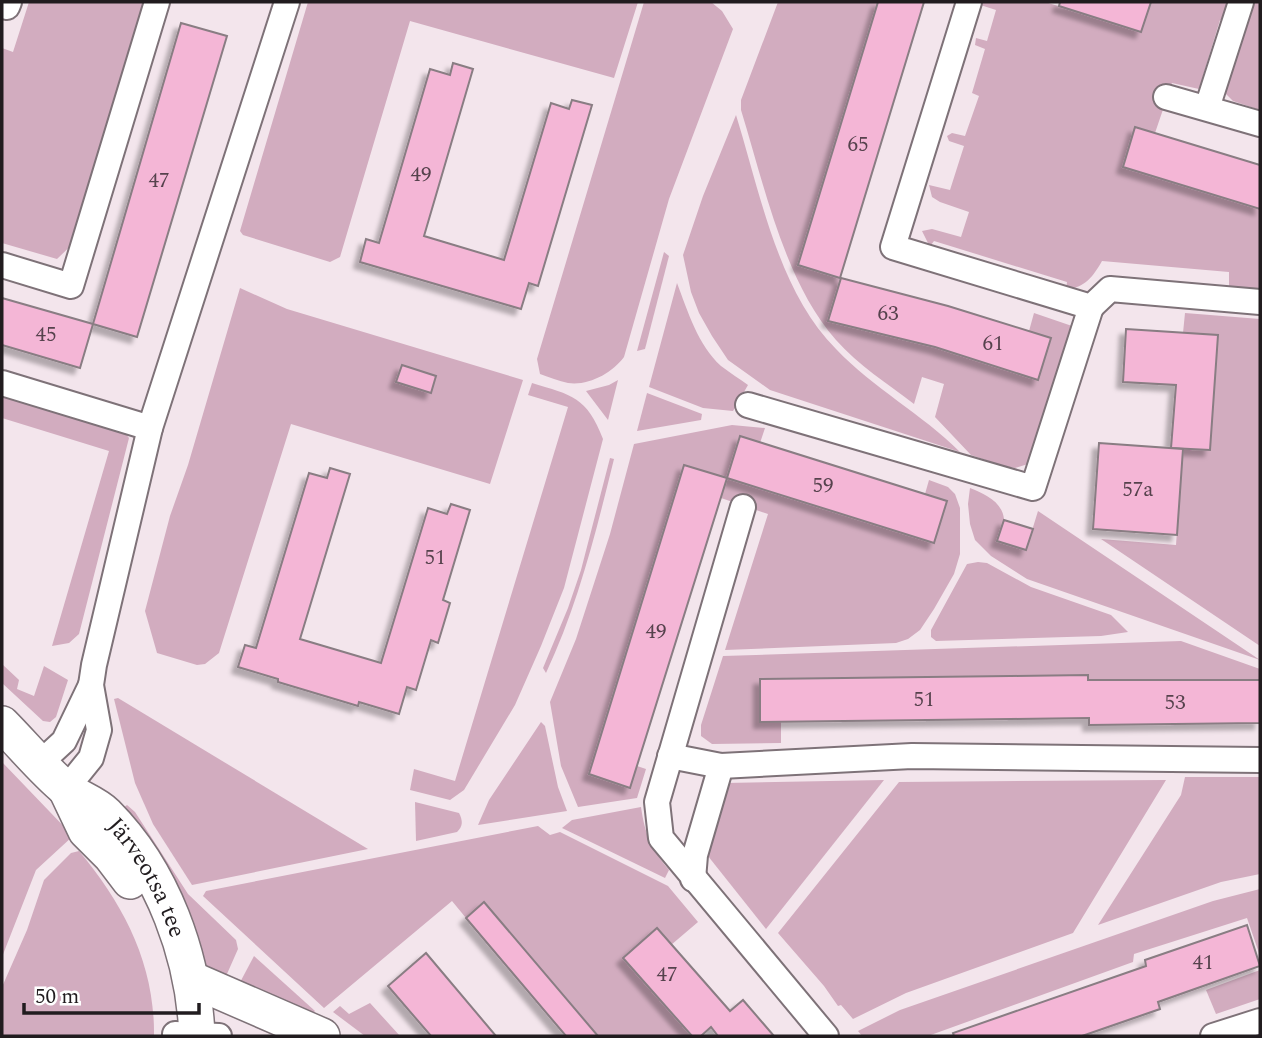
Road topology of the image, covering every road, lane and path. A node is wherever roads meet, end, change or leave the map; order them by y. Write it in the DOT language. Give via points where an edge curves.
graph roads {
  1 [pos="9,2"];
  2 [pos="157,2"];
  3 [pos="287,2"];
  4 [pos="968,2"];
  5 [pos="1241,2"];
  6 [pos="2,6"];
  7 [pos="1166,97"];
  8 [pos="1207,108"];
  9 [pos="1260,124"];
  10 [pos="2,265"];
  11 [pos="1260,302"];
  12 [pos="1091,307"];
  13 [pos="2,383"];
  14 [pos="748,405"];
  15 [pos="150,428"];
  16 [pos="743,507"];
  17 [pos="91,685"];
  18 [pos="2,724"];
  19 [pos="670,755"];
  20 [pos="1260,760"];
  21 [pos="40,763"];
  22 [pos="721,766"];
  23 [pos="66,789"];
  24 [pos="693,879"];
  25 [pos="191,979"];
  26 [pos="1260,1021"];
  27 [pos="193,1035"];
  28 [pos="322,1036"];
  29 [pos="826,1036"];
  30 [pos="1213,1036"];
  1 -- 6 [label="street"];
  2 -- 10 [label="street" via="71,286"];
  3 -- 15 [label="street"];
  4 -- 12 [label="street" via="893,247"];
  5 -- 8 [label="street"];
  7 -- 8 [label="street"];
  8 -- 9 [label="street"];
  11 -- 12 [label="street" via="1110,289"];
  12 -- 14 [label="street" via="1033,488"];
  13 -- 15 [label="street"];
  15 -- 17 [label="street"];
  16 -- 19 [label="street"];
  17 -- 21 [label="street" via="64,741"];
  17 -- 23 [label="street" via="99,730 91,758"];
  18 -- 21 [label="main road, Järveotsa tee"];
  19 -- 22 [label="street"];
  19 -- 24 [label="street" via="657,802 661,838"];
  20 -- 22 [label="street" via="912,756"];
  21 -- 23 [label="main road, Järveotsa tee"];
  22 -- 24 [label="street" via="695,855"];
  23 -- 25 [label="main road, Järveotsa tee" via="105,812 136,850 177,929"];
  23 -- 27 [label="main road, Järveotsa tee" via="86,831 126,874 153,921"];
  24 -- 29 [label="street"];
  25 -- 27 [label="main road, Järveotsa tee"];
  25 -- 28 [label="main road"];
  26 -- 30 [label="street"];
}
